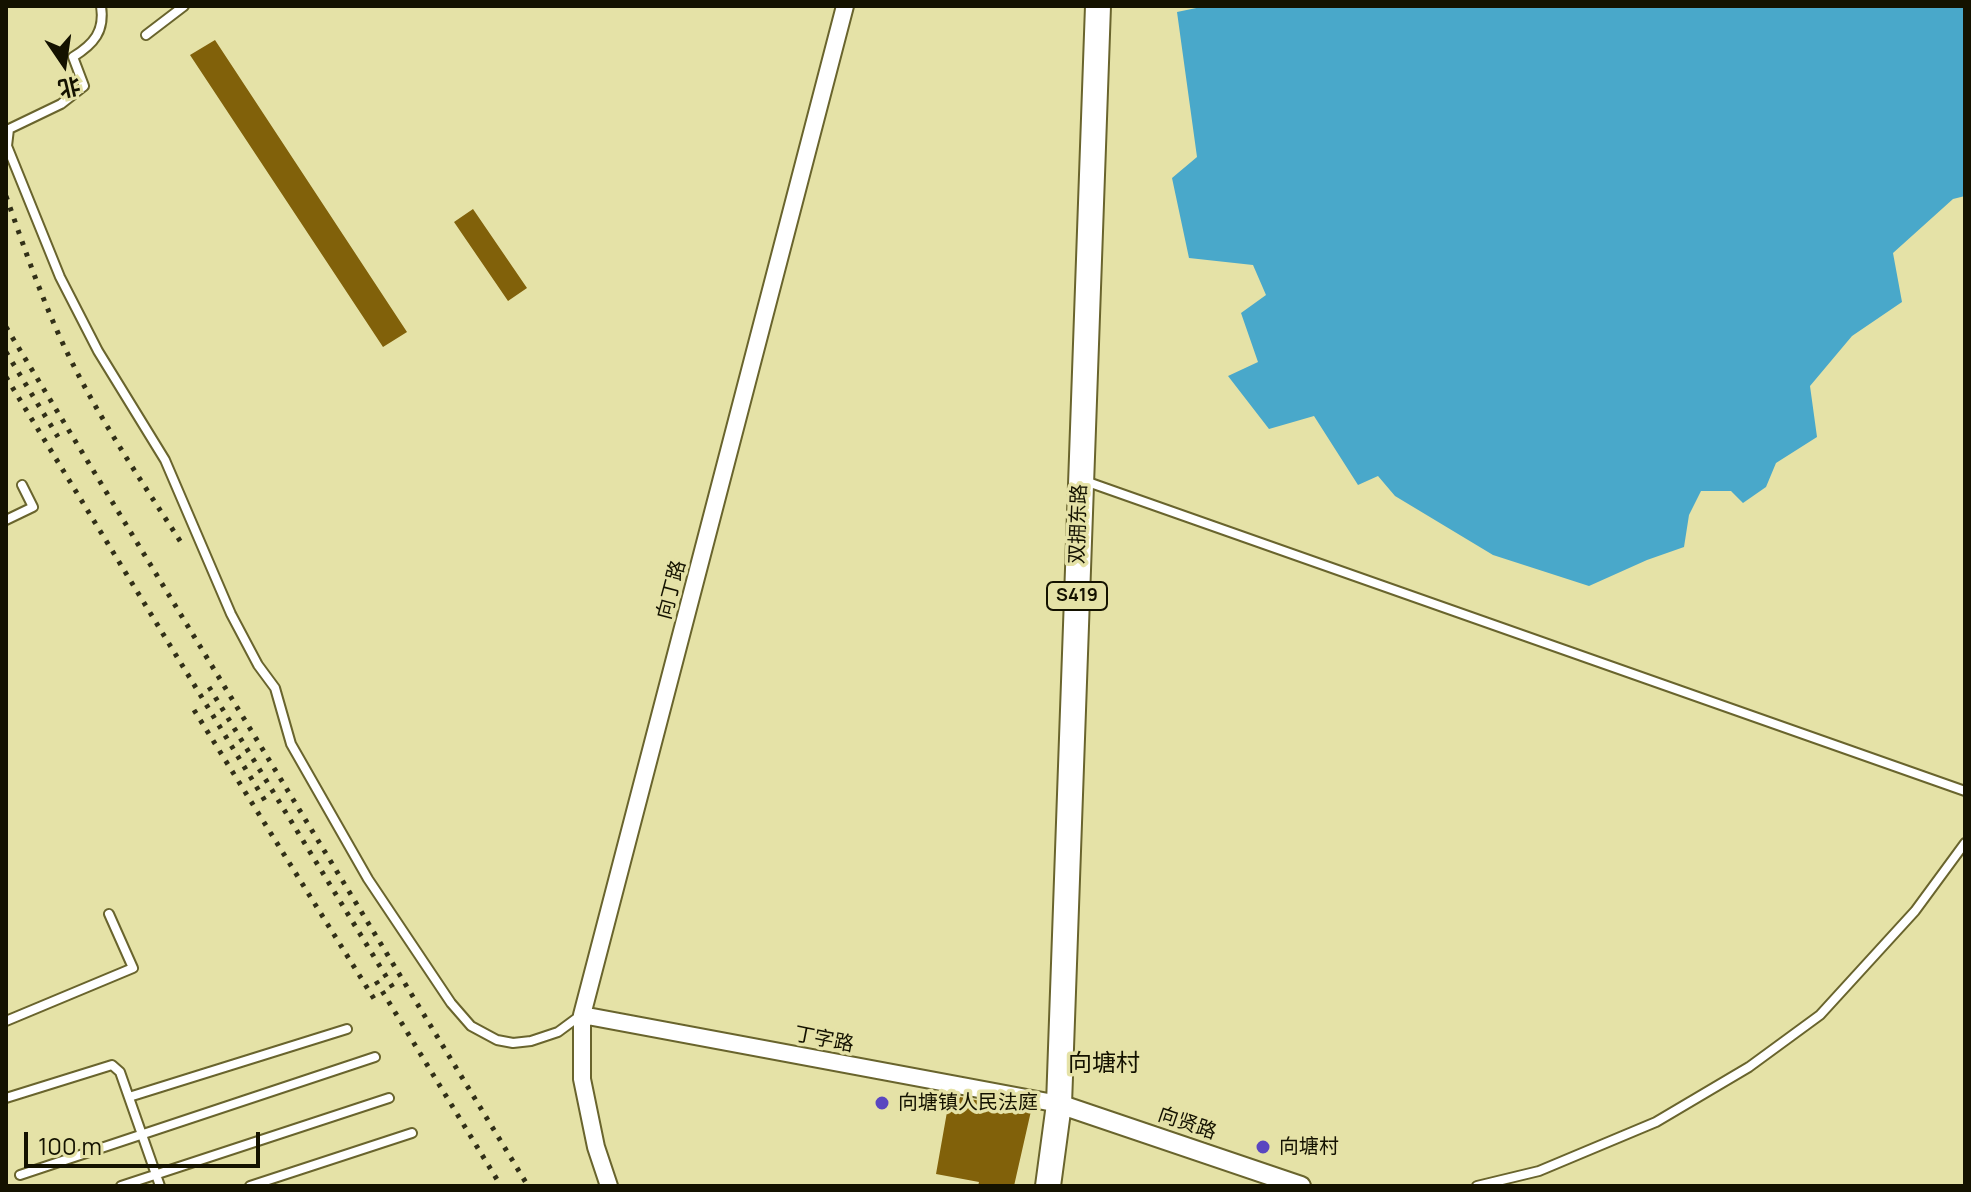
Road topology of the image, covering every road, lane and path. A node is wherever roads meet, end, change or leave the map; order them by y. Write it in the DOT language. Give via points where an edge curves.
graph roads {
  1 [pos="101,6"];
  2 [pos="184,6"];
  3 [pos="845,6"];
  4 [pos="1098,6"];
  5 [pos="146,35"];
  6 [pos="1081,479"];
  7 [pos="22,485"];
  8 [pos="6,520"];
  9 [pos="1965,791"];
  10 [pos="1965,843"];
  11 [pos="109,914"];
  12 [pos="582,1015"];
  13 [pos="6,1021"];
  14 [pos="347,1029"];
  15 [pos="375,1057"];
  16 [pos="129,1097"];
  17 [pos="6,1098"];
  18 [pos="389,1098"];
  19 [pos="1059,1104"];
  20 [pos="412,1133"];
  21 [pos="142,1134"];
  22 [pos="156,1173"];
  23 [pos="20,1175"];
  24 [pos="121,1186"];
  25 [pos="160,1186"];
  26 [pos="250,1186"];
  27 [pos="609,1186"];
  28 [pos="1048,1186"];
  29 [pos="1301,1186"];
  30 [pos="1477,1186"];
  1 -- 12 [label="lane" via="103,21 96,38 73,57 84,86 61,104 9,129 7,146 60,277 165,460 231,614 275,688 291,744 368,879 451,1003 471,1026 513,1043 558,1032"];
  2 -- 5 [label="lane"];
  3 -- 12 [label="street, 向丁路"];
  4 -- 6 [label="main road, 双拥东路 / S419"];
  6 -- 9 [label="lane"];
  6 -- 19 [label="main road, 双拥东路 / S419"];
  7 -- 8 [label="lane" via="33,507"];
  10 -- 30 [label="lane" via="1915,911 1820,1015 1749,1067 1656,1122 1539,1171"];
  11 -- 13 [label="lane" via="133,968"];
  12 -- 19 [label="street, 丁字路"];
  12 -- 27 [label="street, 向丁路" via="582,1079"];
  14 -- 16 [label="lane"];
  15 -- 21 [label="lane"];
  16 -- 17 [label="lane" via="112,1065"];
  16 -- 21 [label="lane"];
  18 -- 22 [label="lane"];
  19 -- 28 [label="main road, 双拥东路 / S419"];
  19 -- 29 [label="street, 向贤路"];
  20 -- 26 [label="lane"];
  21 -- 22 [label="lane"];
  21 -- 23 [label="lane"];
  22 -- 24 [label="lane"];
  22 -- 25 [label="lane"];
}
